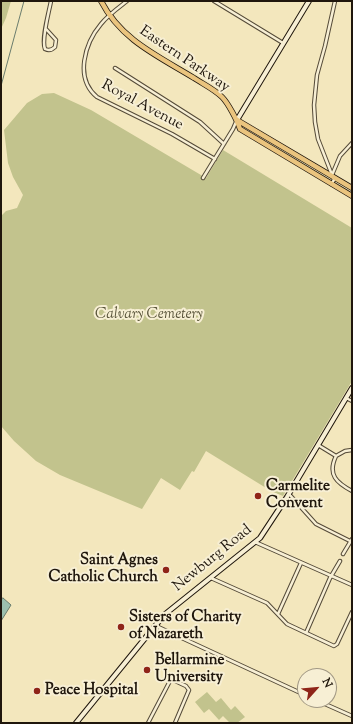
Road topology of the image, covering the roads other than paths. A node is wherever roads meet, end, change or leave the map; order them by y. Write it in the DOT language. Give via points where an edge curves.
graph roads {
  1 [pos="51,1"];
  2 [pos="101,1"];
  3 [pos="127,1"];
  4 [pos="214,1"];
  5 [pos="309,1"];
  6 [pos="335,1"];
  7 [pos="110,16"];
  8 [pos="46,29"];
  9 [pos="283,43"];
  10 [pos="115,68"];
  11 [pos="237,120"];
  12 [pos="352,143"];
  13 [pos="224,144"];
  14 [pos="215,159"];
  15 [pos="332,176"];
  16 [pos="203,178"];
  17 [pos="331,184"];
  18 [pos="352,188"];
  19 [pos="352,196"];
  20 [pos="352,388"];
  21 [pos="346,398"];
  22 [pos="352,401"];
  23 [pos="318,445"];
  24 [pos="352,450"];
  25 [pos="336,456"];
  26 [pos="352,491"];
  27 [pos="288,494"];
  28 [pos="352,541"];
  29 [pos="255,542"];
  30 [pos="343,554"];
  31 [pos="340,561"];
  32 [pos="301,562"];
  33 [pos="331,576"];
  34 [pos="211,577"];
  35 [pos="352,585"];
  36 [pos="352,612"];
  37 [pos="278,614"];
  38 [pos="155,626"];
  39 [pos="306,633"];
  40 [pos="297,691"];
  41 [pos="334,708"];
  42 [pos="352,716"];
  43 [pos="76,723"];
  44 [pos="148,723"];
  45 [pos="175,723"];
  1 -- 8 [label="street"];
  2 -- 7 [label="main road, Eastern Parkway"];
  3 -- 7 [label="street, Royal Avenue"];
  4 -- 9 [label="street"];
  5 -- 9 [label="main road"];
  6 -- 15 [label="street" via="314,92 318,139"];
  7 -- 11 [label="main road, Eastern Parkway" via="125,34 138,44 219,94"];
  7 -- 14 [label="street, Royal Avenue" via="98,28 87,50 84,70 90,90 97,97 172,134"];
  8 -- 8 [label="street" via="56,40 56,47 53,50 45,49"];
  9 -- 11 [label="main road"];
  10 -- 13 [label="street" via="200,122"];
  11 -- 13 [label="street"];
  11 -- 15 [label="main road, Eastern Parkway"];
  11 -- 17 [label="main road, Eastern Parkway" via="240,129 250,136"];
  12 -- 15 [label="street" via="340,156"];
  13 -- 14 [label="street"];
  14 -- 16 [label="street"];
  15 -- 17 [label="street" via="334,180"];
  15 -- 18 [label="main road, Eastern Parkway"];
  17 -- 19 [label="main road, Eastern Parkway"];
  20 -- 21 [label="main road, Newburg Road"];
  21 -- 22 [label="street"];
  21 -- 23 [label="main road, Newburg Road"];
  23 -- 25 [label="street"];
  23 -- 27 [label="main road, Newburg Road"];
  24 -- 25 [label="street"];
  25 -- 26 [label="street" via="333,468 335,478"];
  27 -- 28 [label="street" via="316,524"];
  27 -- 29 [label="main road, Newburg Road" via="265,532"];
  28 -- 30 [label="street"];
  29 -- 32 [label="street"];
  29 -- 34 [label="main road, Newburg Road"];
  31 -- 33 [label="street"];
  32 -- 33 [label="street"];
  32 -- 37 [label="street"];
  33 -- 35 [label="street"];
  33 -- 39 [label="street"];
  34 -- 37 [label="street" via="267,603"];
  34 -- 38 [label="main road, Newburg Road" via="169,611"];
  36 -- 39 [label="street" via="335,645"];
  37 -- 39 [label="street" via="287,624"];
  38 -- 40 [label="street"];
  38 -- 43 [label="main road, Newburg Road"];
  41 -- 42 [label="street"];
  44 -- 45 [label="street" via="171,680 186,686 189,690"];
}
